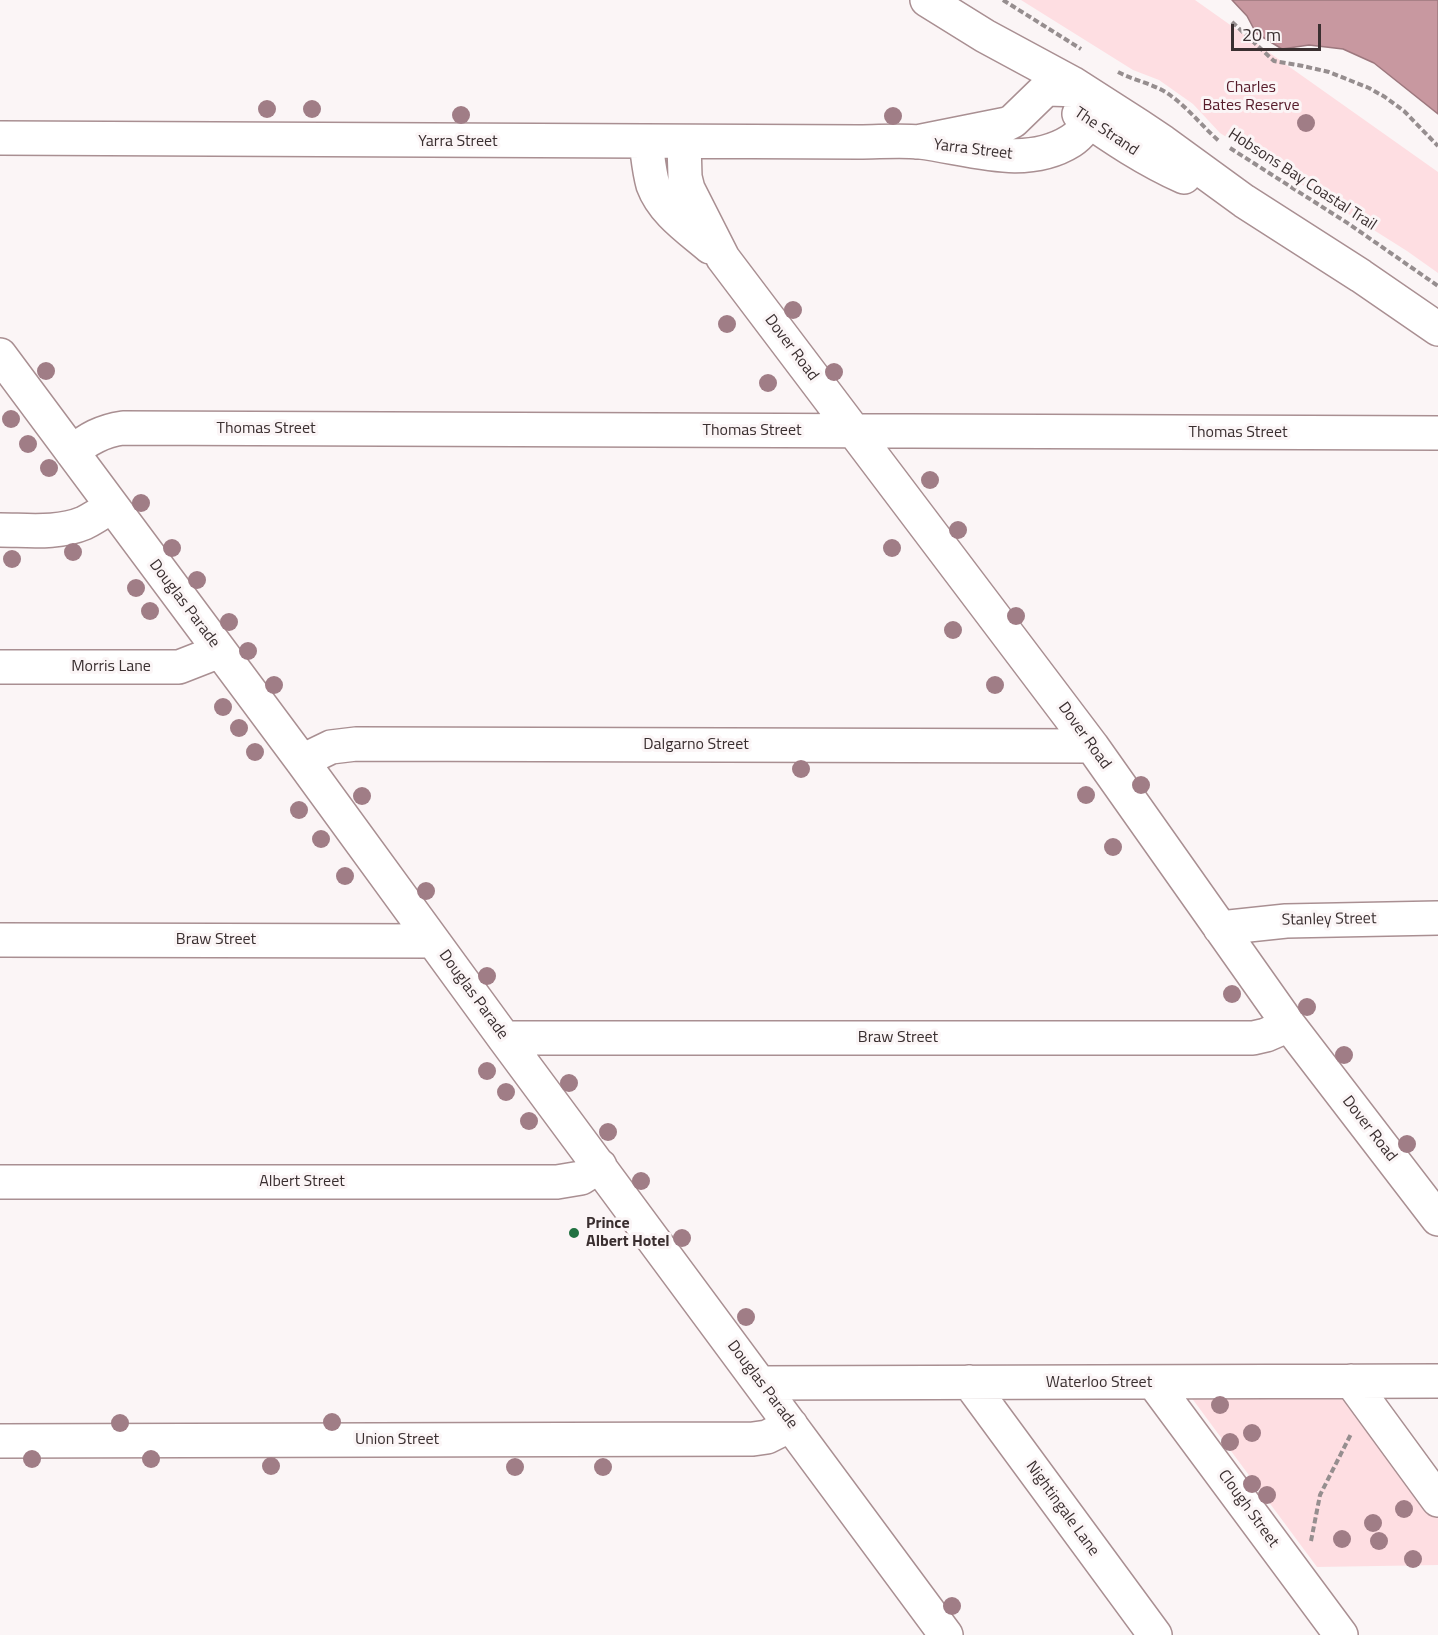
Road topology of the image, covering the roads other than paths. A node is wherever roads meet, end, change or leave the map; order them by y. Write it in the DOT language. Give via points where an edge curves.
graph roads {
  1 [pos="927,0"];
  2 [pos="985,36"];
  3 [pos="1046,89"];
  4 [pos="1082,90"];
  5 [pos="1090,122"];
  6 [pos="0,138"];
  7 [pos="684,142"];
  8 [pos="917,142"];
  9 [pos="646,143"];
  10 [pos="1244,201"];
  11 [pos="723,258"];
  12 [pos="1438,329"];
  13 [pos="0,355"];
  14 [pos="854,432"];
  15 [pos="1438,433"];
  16 [pos="72,452"];
  17 [pos="112,506"];
  18 [pos="0,530"];
  19 [pos="220,651"];
  20 [pos="0,667"];
  21 [pos="1092,746"];
  22 [pos="302,761"];
  23 [pos="1438,918"];
  24 [pos="1220,928"];
  25 [pos="0,940"];
  26 [pos="433,940"];
  27 [pos="1289,1025"];
  28 [pos="504,1038"];
  29 [pos="600,1166"];
  30 [pos="0,1182"];
  31 [pos="1434,1206"];
  32 [pos="1438,1381"];
  33 [pos="969,1382"];
  34 [pos="760,1383"];
  35 [pos="1154,1383"];
  36 [pos="1360,1393"];
  37 [pos="791,1425"];
  38 [pos="0,1441"];
  39 [pos="1438,1500"];
  40 [pos="946,1635"];
  41 [pos="1155,1635"];
  42 [pos="1341,1635"];
  1 -- 2 [label="street, The Strand"];
  2 -- 3 [label="street, The Strand"];
  2 -- 4 [label="street, The Strand"];
  3 -- 4 [label="street"];
  3 -- 5 [label="street, The Strand"];
  3 -- 8 [label="street, Yarra Street" via="1013,122"];
  4 -- 5 [label="street"];
  4 -- 10 [label="street, The Strand"];
  5 -- 8 [label="street, Yarra Street" via="1071,141 1050,152 1030,155 1000,155"];
  5 -- 10 [label="street, The Strand" via="1149,160"];
  6 -- 9 [label="street, Yarra Street"];
  7 -- 8 [label="street, Yarra Street"];
  7 -- 9 [label="street, Yarra Street"];
  7 -- 11 [label="street, Dover Road" via="688,189"];
  9 -- 11 [label="street, Dover Road" via="659,197 675,217"];
  10 -- 12 [label="street, The Strand"];
  11 -- 14 [label="street, Dover Road"];
  13 -- 16 [label="street, Douglas Parade"];
  14 -- 15 [label="street, Thomas Street"];
  14 -- 16 [label="street, Thomas Street" via="123,428 95,436"];
  14 -- 21 [label="street, Dover Road"];
  16 -- 17 [label="street, Douglas Parade"];
  17 -- 18 [label="street" via="69,527"];
  17 -- 19 [label="street, Douglas Parade"];
  19 -- 20 [label="street, Morris Lane" via="179,667"];
  19 -- 22 [label="street, Douglas Parade"];
  21 -- 22 [label="street, Dalgarno Street" via="356,744 330,747"];
  21 -- 24 [label="street, Dover Road"];
  22 -- 26 [label="street, Douglas Parade"];
  23 -- 24 [label="street, Stanley Street" via="1286,921"];
  24 -- 27 [label="street, Dover Road"];
  25 -- 26 [label="street, Braw Street"];
  26 -- 28 [label="street, Douglas Parade"];
  27 -- 28 [label="street, Braw Street" via="1252,1038"];
  27 -- 31 [label="street, Dover Road"];
  28 -- 29 [label="street, Douglas Parade"];
  29 -- 30 [label="street, Albert Street" via="581,1179 557,1182"];
  29 -- 34 [label="street, Douglas Parade"];
  32 -- 36 [label="street, Waterloo Street"];
  33 -- 34 [label="street, Waterloo Street"];
  33 -- 35 [label="street, Waterloo Street"];
  33 -- 41 [label="street, Nightingale Lane"];
  34 -- 37 [label="street, Douglas Parade"];
  35 -- 36 [label="street, Waterloo Street"];
  35 -- 42 [label="street, Clough Street"];
  36 -- 39 [label="street"];
  37 -- 38 [label="street, Union Street" via="753,1439"];
  37 -- 40 [label="street, Douglas Parade"];
}
